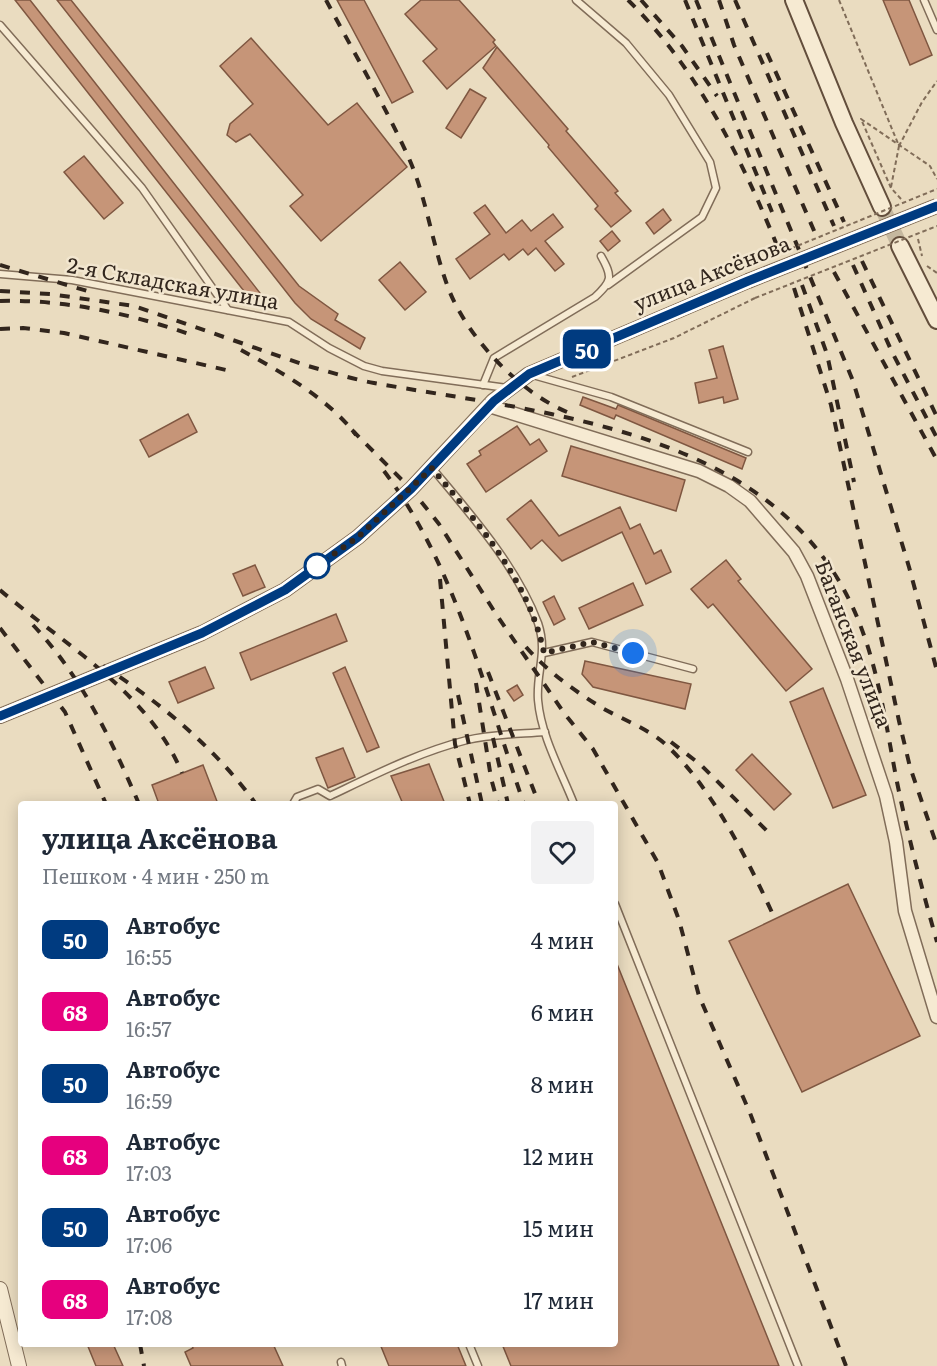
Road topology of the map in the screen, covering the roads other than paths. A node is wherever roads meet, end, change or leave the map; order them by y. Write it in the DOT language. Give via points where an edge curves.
graph roads {
  1 [pos="576,0"];
  2 [pos="794,0"];
  3 [pos="924,0"];
  4 [pos="0,25"];
  5 [pos="937,30"];
  6 [pos="937,206"];
  7 [pos="882,207"];
  8 [pos="900,246"];
  9 [pos="602,256"];
  10 [pos="0,274"];
  11 [pos="608,285"];
  12 [pos="228,310"];
  13 [pos="937,320"];
  14 [pos="529,374"];
  15 [pos="483,385"];
  16 [pos="507,388"];
  17 [pos="489,406"];
  18 [pos="748,452"];
  19 [pos="432,468"];
  20 [pos="544,653"];
  21 [pos="693,669"];
  22 [pos="0,716"];
  23 [pos="545,732"];
  24 [pos="295,801"];
  25 [pos="573,801"];
  26 [pos="618,912"];
  27 [pos="937,1017"];
  28 [pos="0,1289"];
  29 [pos="470,1347"];
  30 [pos="19,1366"];
  31 [pos="478,1366"];
  32 [pos="798,1366"];
  1 -- 11 [label="lane" via="626,43 669,95 710,162 716,188 702,217"];
  2 -- 7 [label="main road"];
  3 -- 5 [label="lane"];
  4 -- 12 [label="lane" via="142,188"];
  6 -- 14 [label="street, улица Аксёнова, bridge"];
  8 -- 13 [label="main road"];
  9 -- 11 [label="lane" via="610,271"];
  10 -- 12 [label="lane, 2-я Складская улица" via="72,280"];
  11 -- 15 [label="lane" via="595,297 494,358"];
  12 -- 15 [label="lane, 2-я Складская улица" via="289,322 364,366"];
  14 -- 16 [label="street, улица Аксёнова"];
  14 -- 18 [label="lane" via="610,397"];
  15 -- 16 [label="lane, 2-я Складская улица"];
  16 -- 17 [label="street, улица Аксёнова"];
  17 -- 19 [label="street, улица Аксёнова"];
  17 -- 27 [label="street, Баганская улица" via="699,471 750,501 794,552 847,679 886,796 905,911"];
  19 -- 20 [label="lane" via="471,515 522,589 538,625"];
  19 -- 22 [label="street, улица Аксёнова" via="358,537 285,590 202,633"];
  20 -- 21 [label="lane" via="592,642"];
  20 -- 23 [label="lane" via="538,676 538,701"];
  23 -- 24 [label="lane" via="484,737 455,744 399,764 330,796 318,789"];
  23 -- 25 [label="lane"];
  26 -- 32 [label="lane"];
  28 -- 30 [label="street"];
  29 -- 31 [label="lane"];
}
